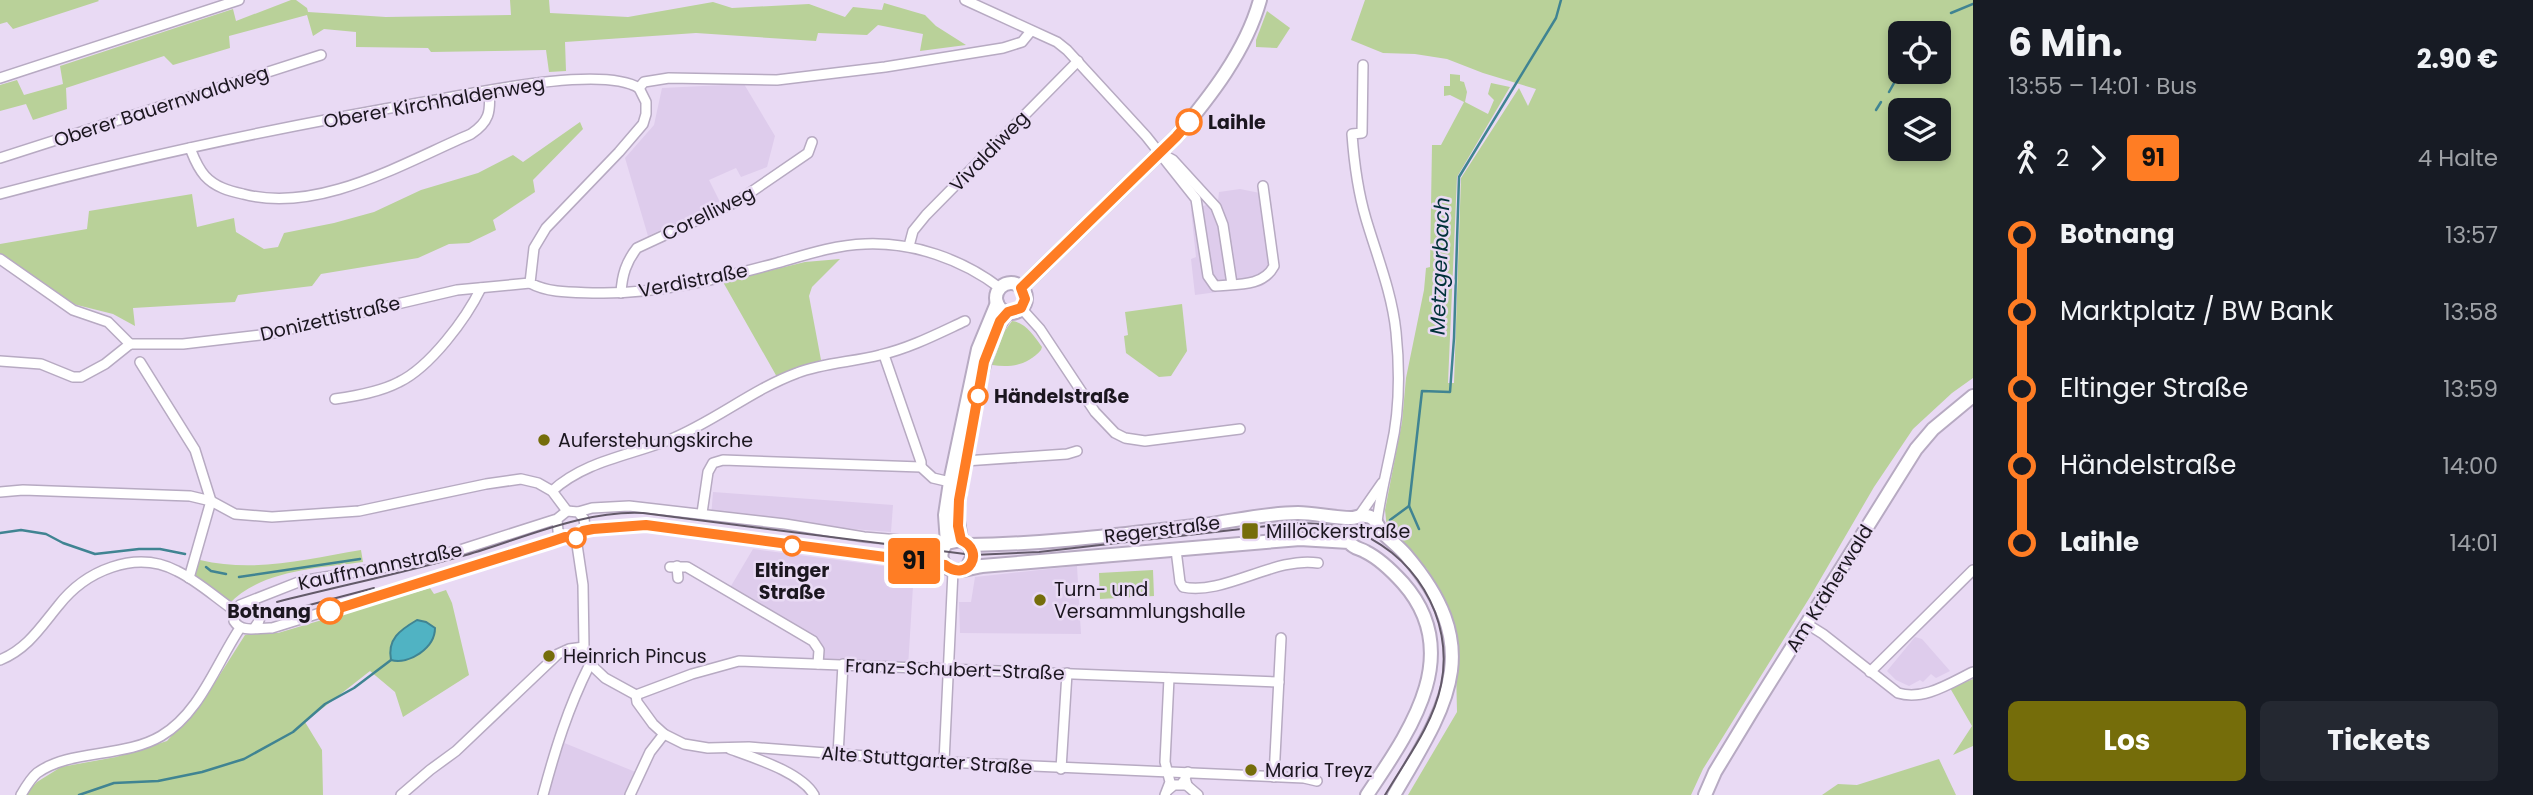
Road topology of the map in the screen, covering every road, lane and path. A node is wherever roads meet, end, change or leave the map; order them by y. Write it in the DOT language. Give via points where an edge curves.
graph roads {
  1 [pos="239,0"];
  2 [pos="965,0"];
  3 [pos="1253,0"];
  4 [pos="1260,0"];
  5 [pos="1031,31"];
  6 [pos="321,55"];
  7 [pos="1078,61"];
  8 [pos="1363,65"];
  9 [pos="0,78"];
  10 [pos="639,88"];
  11 [pos="489,91"];
  12 [pos="812,142"];
  13 [pos="190,148"];
  14 [pos="1158,153"];
  15 [pos="0,158"];
  16 [pos="1263,186"];
  17 [pos="0,194"];
  18 [pos="1211,201"];
  19 [pos="1198,207"];
  20 [pos="909,246"];
  21 [pos="0,259"];
  22 [pos="530,283"];
  23 [pos="1231,284"];
  24 [pos="481,288"];
  25 [pos="1000,288"];
  26 [pos="1021,288"];
  27 [pos="621,293"];
  28 [pos="997,303"];
  29 [pos="1021,308"];
  30 [pos="1008,312"];
  31 [pos="965,321"];
  32 [pos="130,344"];
  33 [pos="884,355"];
  34 [pos="0,361"];
  35 [pos="140,362"];
  36 [pos="1973,396"];
  37 [pos="335,399"];
  38 [pos="1240,429"];
  39 [pos="1077,451"];
  40 [pos="965,461"];
  41 [pos="921,467"];
  42 [pos="1382,481"];
  43 [pos="950,482"];
  44 [pos="552,491"];
  45 [pos="0,492"];
  46 [pos="211,501"];
  47 [pos="566,511"];
  48 [pos="578,512"];
  49 [pos="702,513"];
  50 [pos="1356,517"];
  51 [pos="557,519"];
  52 [pos="945,523"];
  53 [pos="1379,527"];
  54 [pos="580,535"];
  55 [pos="565,537"];
  56 [pos="928,542"];
  57 [pos="965,542"];
  58 [pos="1349,542"];
  59 [pos="946,544"];
  60 [pos="1176,550"];
  61 [pos="1364,550"];
  62 [pos="1318,564"];
  63 [pos="949,568"];
  64 [pos="967,568"];
  65 [pos="1973,570"];
  66 [pos="189,578"];
  67 [pos="678,578"];
  68 [pos="245,604"];
  69 [pos="235,611"];
  70 [pos="1807,624"];
  71 [pos="255,627"];
  72 [pos="240,628"];
  73 [pos="1281,638"];
  74 [pos="584,647"];
  75 [pos="0,660"];
  76 [pos="818,664"];
  77 [pos="843,664"];
  78 [pos="589,666"];
  79 [pos="948,669"];
  80 [pos="1870,672"];
  81 [pos="1973,672"];
  82 [pos="1067,673"];
  83 [pos="1169,678"];
  84 [pos="1279,682"];
  85 [pos="636,695"];
  86 [pos="664,734"];
  87 [pos="728,749"];
  88 [pos="838,755"];
  89 [pos="944,762"];
  90 [pos="1061,769"];
  91 [pos="1167,772"];
  92 [pos="1188,772"];
  93 [pos="1274,777"];
  94 [pos="1317,781"];
  95 [pos="1187,785"];
  96 [pos="21,795"];
  97 [pos="401,795"];
  98 [pos="543,795"];
  99 [pos="630,795"];
  100 [pos="814,795"];
  101 [pos="1165,795"];
  102 [pos="1198,795"];
  103 [pos="1367,795"];
  104 [pos="1394,795"];
  105 [pos="1704,795"];
  1 -- 9 [label="street"];
  2 -- 5 [label="street"];
  3 -- 14 [label="main road" via="1233,48"];
  4 -- 14 [label="main road" via="1238,51 1189,121"];
  5 -- 7 [label="street" via="1057,42"];
  5 -- 10 [label="street, Oberer Kirchhaldenweg" via="1022,42 1003,48 885,67 777,80 669,78 644,82"];
  6 -- 15 [label="street, Oberer Bauernwaldweg"];
  7 -- 14 [label="street"];
  7 -- 20 [label="street, Vivaldiweg" via="926,215 913,231"];
  8 -- 42 [label="street" via="1362,133 1352,134 1353,156 1395,328 1399,381 1392,448"];
  10 -- 11 [label="street, Oberer Kirchhaldenweg" via="615,81 565,80"];
  10 -- 22 [label="street" via="646,102 643,124 546,228 534,248"];
  11 -- 13 [label="street, Oberer Kirchhaldenweg"];
  11 -- 13 [label="street" via="489,117 471,134 322,194 269,198 224,190 206,178"];
  12 -- 27 [label="street, Corelliweg" via="808,153 738,201 637,248 629,259"];
  13 -- 17 [label="street, Oberer Kirchhaldenweg"];
  14 -- 18 [label="street" via="1173,160"];
  14 -- 19 [label="street" via="1190,190"];
  14 -- 26 [label="main road"];
  16 -- 23 [label="street" via="1274,266 1265,279"];
  18 -- 19 [label="street"];
  18 -- 23 [label="street" via="1223,225"];
  19 -- 23 [label="street" via="1210,281 1215,286"];
  20 -- 25 [label="street, Verdistraße" via="980,274"];
  20 -- 27 [label="street, Verdistraße" via="853,245 709,281"];
  21 -- 32 [label="street" via="73,310 108,322"];
  22 -- 24 [label="street, Donizettistraße"];
  22 -- 27 [label="street, Verdistraße" via="557,291"];
  24 -- 32 [label="street, Donizettistraße" via="269,334 183,344"];
  24 -- 37 [label="street" via="425,364 401,382"];
  25 -- 26 [label="main road" via="1013,283"];
  25 -- 28 [label="main road"];
  26 -- 29 [label="main road" via="1025,299"];
  28 -- 30 [label="main road"];
  28 -- 43 [label="main road" via="978,349"];
  29 -- 30 [label="main road"];
  29 -- 38 [label="street" via="1115,433 1145,441"];
  30 -- 40 [label="main road" via="996,328 984,362"];
  31 -- 33 [label="street"];
  32 -- 34 [label="street" via="81,377 41,364"];
  33 -- 41 [label="street"];
  33 -- 44 [label="street" via="801,371 694,430 587,468"];
  35 -- 46 [label="street" via="195,450"];
  36 -- 70 [label="main road, Am Kräherwald" via="1916,449"];
  39 -- 40 [label="street"];
  40 -- 57 [label="main road" via="957,515"];
  41 -- 43 [label="street" via="933,478"];
  41 -- 49 [label="street" via="716,461 708,472"];
  42 -- 50 [label="street"];
  42 -- 53 [label="street"];
  43 -- 52 [label="main road"];
  44 -- 46 [label="street" via="521,479 359,511 272,517 235,514"];
  44 -- 47 [label="street"];
  45 -- 46 [label="street" via="190,496"];
  46 -- 66 [label="street"];
  47 -- 48 [label="street"];
  47 -- 51 [label="street"];
  48 -- 49 [label="street" via="616,505"];
  48 -- 54 [label="street" via="584,519"];
  49 -- 56 [label="street"];
  50 -- 53 [label="main road, Regerstraße" via="1366,516"];
  50 -- 57 [label="main road, Regerstraße" via="1283,514 1071,541"];
  50 -- 58 [label="main road" via="1347,528"];
  51 -- 55 [label="street" via="558,531"];
  51 -- 68 [label="street, Kauffmannstraße" via="460,550 301,581"];
  52 -- 56 [label="street" via="939,536"];
  52 -- 59 [label="main road"];
  53 -- 61 [label="main road" via="1378,543"];
  53 -- 104 [label="main road, Regerstraße" via="1438,598 1451,643 1449,687 1443,705"];
  54 -- 55 [label="street"];
  54 -- 63 [label="street" via="605,527 646,525"];
  54 -- 74 [label="street"];
  55 -- 71 [label="street, Kauffmannstraße" via="286,624"];
  56 -- 59 [label="street"];
  57 -- 59 [label="main road"];
  57 -- 64 [label="main road" via="973,555"];
  58 -- 60 [label="main road, Regerstraße" via="1300,539"];
  58 -- 61 [label="main road, Regerstraße"];
  59 -- 63 [label="main road" via="942,552"];
  60 -- 62 [label="street, Regerstraße" via="1180,582 1190,589 1293,564"];
  60 -- 64 [label="main road, Regerstraße"];
  61 -- 103 [label="main road, Regerstraße" via="1411,593 1428,629 1432,653 1421,707"];
  63 -- 64 [label="main road"];
  63 -- 79 [label="street"];
  65 -- 80 [label="street"];
  66 -- 69 [label="street"];
  66 -- 75 [label="street" via="144,562 106,569 75,587 36,635"];
  67 -- 76 [label="street" via="674,567 687,567 813,641 819,650"];
  68 -- 69 [label="street, Kauffmannstraße"];
  68 -- 71 [label="street" via="259,612"];
  69 -- 72 [label="street" via="234,621"];
  70 -- 80 [label="street"];
  70 -- 105 [label="main road, Am Kräherwald"];
  71 -- 72 [label="street, Kauffmannstraße"];
  72 -- 96 [label="street" via="200,696 177,724 134,748 52,766 36,774"];
  73 -- 84 [label="street"];
  74 -- 78 [label="street"];
  74 -- 97 [label="street" via="558,654 456,751"];
  76 -- 77 [label="street, Franz-Schubert-Straße"];
  76 -- 85 [label="street, Franz-Schubert-Straße" via="724,664"];
  77 -- 79 [label="street, Franz-Schubert-Straße"];
  77 -- 88 [label="street"];
  78 -- 85 [label="street"];
  78 -- 98 [label="street" via="557,740"];
  79 -- 82 [label="street, Franz-Schubert-Straße"];
  79 -- 89 [label="street"];
  80 -- 81 [label="street" via="1898,693 1919,696"];
  82 -- 83 [label="street, Franz-Schubert-Straße"];
  82 -- 90 [label="street"];
  83 -- 84 [label="street, Franz-Schubert-Straße"];
  83 -- 91 [label="street"];
  84 -- 93 [label="street"];
  85 -- 86 [label="street, Alte Stuttgarter Straße"];
  86 -- 87 [label="street, Alte Stuttgarter Straße" via="684,744"];
  86 -- 99 [label="street"];
  87 -- 88 [label="street, Alte Stuttgarter Straße"];
  87 -- 100 [label="street" via="792,776"];
  88 -- 89 [label="street, Alte Stuttgarter Straße"];
  89 -- 90 [label="street, Alte Stuttgarter Straße"];
  90 -- 91 [label="street, Alte Stuttgarter Straße"];
  91 -- 92 [label="street, Alte Stuttgarter Straße"];
  91 -- 95 [label="street"];
  91 -- 101 [label="street" via="1170,782"];
  92 -- 93 [label="street, Alte Stuttgarter Straße"];
  92 -- 95 [label="street"];
  93 -- 94 [label="street, Alte Stuttgarter Straße"];
  95 -- 101 [label="street" via="1174,785"];
  95 -- 102 [label="street"];
}
